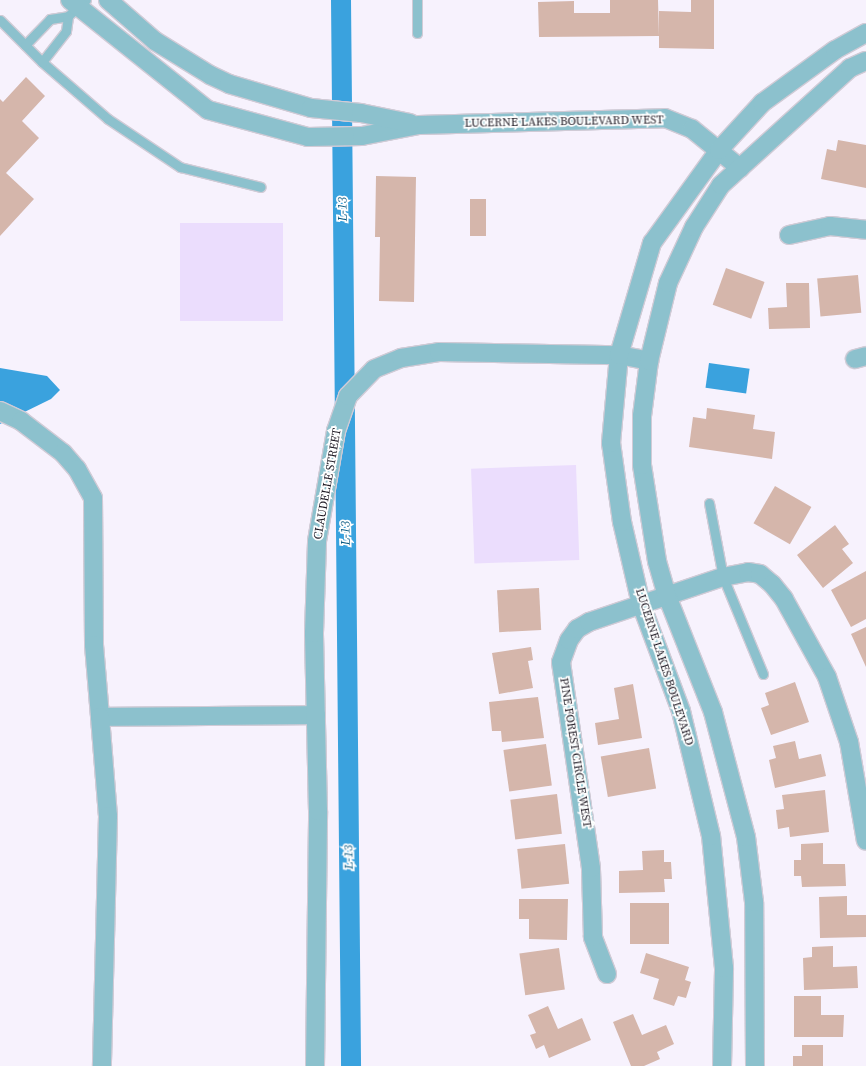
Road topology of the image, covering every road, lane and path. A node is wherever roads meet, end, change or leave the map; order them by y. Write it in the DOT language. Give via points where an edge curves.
graph roads {
  1 [pos="108,0"];
  2 [pos="417,0"];
  3 [pos="76,6"];
  4 [pos="0,20"];
  5 [pos="417,33"];
  6 [pos="866,33"];
  7 [pos="25,45"];
  8 [pos="866,61"];
  9 [pos="42,62"];
  10 [pos="419,125"];
  11 [pos="719,150"];
  12 [pos="740,168"];
  13 [pos="261,187"];
  14 [pos="866,230"];
  15 [pos="789,235"];
  16 [pos="619,355"];
  17 [pos="649,361"];
  18 [pos="0,411"];
  19 [pos="708,503"];
  20 [pos="722,577"];
  21 [pos="667,596"];
  22 [pos="641,604"];
  23 [pos="764,674"];
  24 [pos="316,715"];
  25 [pos="100,717"];
  26 [pos="866,841"];
  27 [pos="607,974"];
  28 [pos="102,1066"];
  29 [pos="315,1066"];
  30 [pos="722,1066"];
  31 [pos="755,1066"];
  1 -- 10 [label="street, LUCERNE LAKES BOULEVARD WEST" via="155,41 210,76 229,84 311,108 361,113"];
  2 -- 5 [label="lane"];
  3 -- 7 [label="lane" via="50,19"];
  3 -- 9 [label="lane" via="66,30"];
  3 -- 10 [label="street, LUCERNE LAKES BOULEVARD WEST" via="208,110 308,137 362,136"];
  4 -- 7 [label="lane"];
  6 -- 11 [label="street, LUCERNE LAKES BOULEVARD" via="835,50 762,102"];
  7 -- 9 [label="lane"];
  8 -- 12 [label="street, LUCERNE LAKES BOULEVARD" via="850,68"];
  9 -- 13 [label="lane" via="108,119 180,167"];
  10 -- 11 [label="street, LUCERNE LAKES BOULEVARD WEST" via="665,118 692,129"];
  11 -- 12 [label="street, LUCERNE LAKES BOULEVARD WEST"];
  11 -- 16 [label="street, LUCERNE LAKES BOULEVARD" via="652,243"];
  12 -- 17 [label="street, LUCERNE LAKES BOULEVARD" via="721,185 694,227 668,283"];
  14 -- 15 [label="street" via="830,226"];
  16 -- 17 [label="street, CLAUDELLE STREET"];
  16 -- 22 [label="street, LUCERNE LAKES BOULEVARD" via="611,443 622,522"];
  16 -- 24 [label="street, CLAUDELLE STREET" via="439,352 401,358 374,369 348,396 336,431 317,541 314,634"];
  17 -- 21 [label="street, LUCERNE LAKES BOULEVARD" via="642,416 642,465 657,561"];
  18 -- 25 [label="street" via="21,421 63,453 77,469 93,498 94,646"];
  19 -- 20 [label="lane"];
  20 -- 21 [label="street, PINE FOREST CIRCLE WEST"];
  20 -- 23 [label="lane"];
  20 -- 26 [label="street, PINE FOREST CIRCLE WEST" via="748,572 760,574 772,584 784,599 828,677 849,742"];
  21 -- 22 [label="street, PINE FOREST CIRCLE WEST"];
  21 -- 31 [label="street, LUCERNE LAKES BOULEVARD" via="713,712 746,837 754,902"];
  22 -- 27 [label="street, PINE FOREST CIRCLE WEST" via="589,622 577,629 569,640 561,662 590,854 593,938"];
  22 -- 30 [label="street, LUCERNE LAKES BOULEVARD" via="681,711 711,836 724,968"];
  24 -- 25 [label="street"];
  24 -- 29 [label="street, CLAUDELLE STREET" via="318,811"];
  25 -- 28 [label="street" via="108,816"];
}
